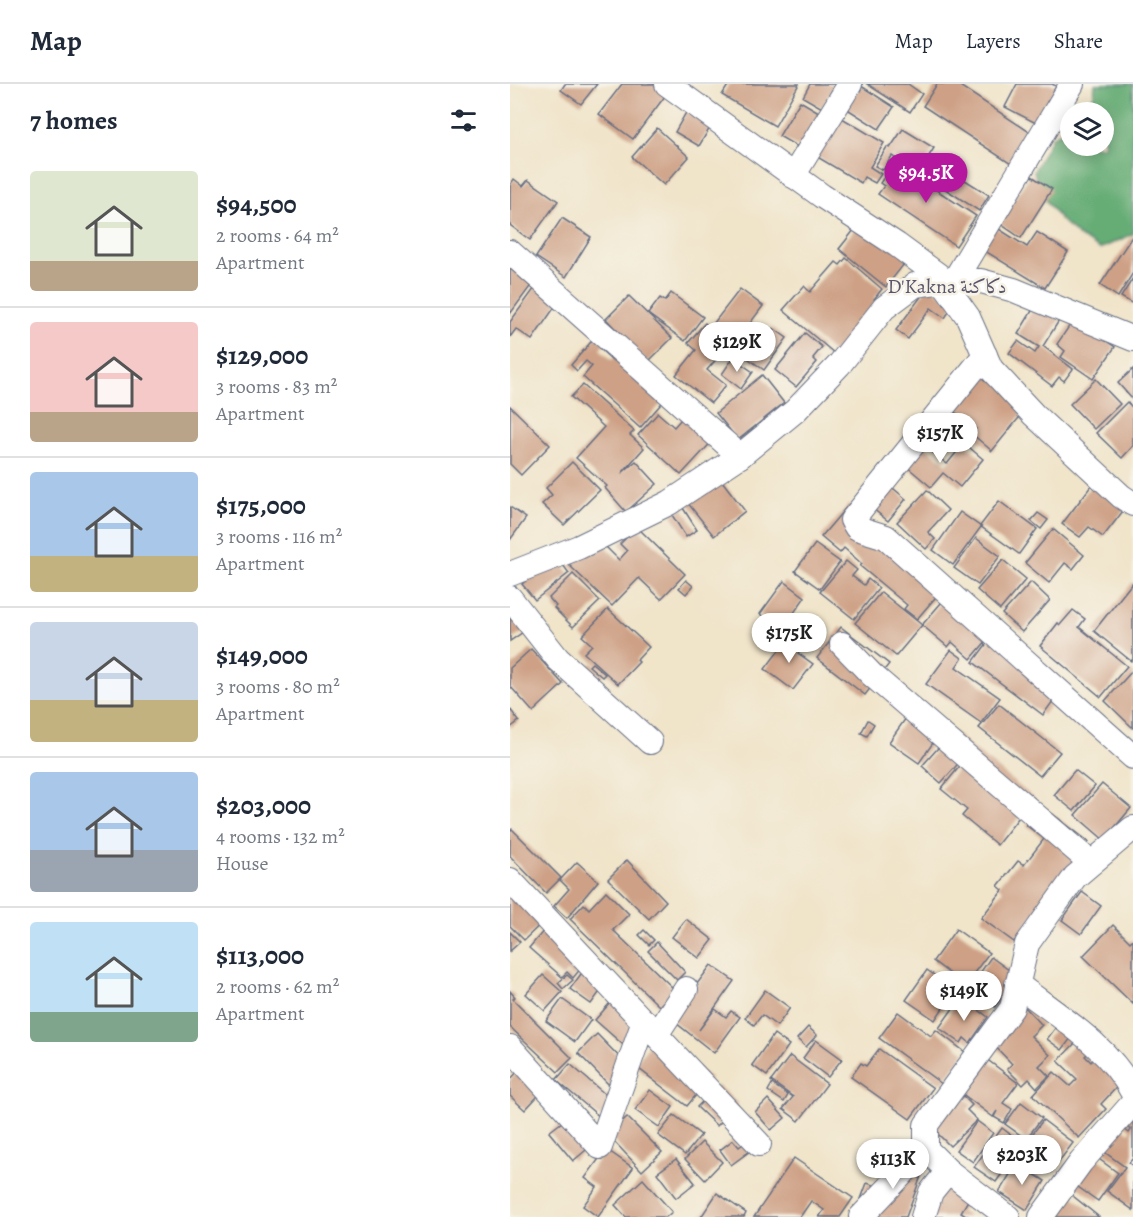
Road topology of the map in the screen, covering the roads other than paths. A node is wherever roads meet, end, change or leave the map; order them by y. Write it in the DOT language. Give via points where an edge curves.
graph roads {
  1 [pos="667,84"];
  2 [pos="850,84"];
  3 [pos="1072,84"];
  4 [pos="793,176"];
  5 [pos="510,252"];
  6 [pos="949,281"];
  7 [pos="1133,339"];
  8 [pos="985,355"];
  9 [pos="740,456"];
  10 [pos="1133,504"];
  11 [pos="510,574"];
  12 [pos="510,598"];
  13 [pos="842,644"];
  14 [pos="650,742"];
  15 [pos="1133,757"];
  16 [pos="1133,828"];
  17 [pos="1090,863"];
  18 [pos="510,880"];
  19 [pos="1017,984"];
  20 [pos="686,989"];
  21 [pos="650,1028"];
  22 [pos="510,1047"];
  23 [pos="1133,1093"];
  24 [pos="1133,1103"];
  25 [pos="759,1144"];
  26 [pos="926,1149"];
  27 [pos="948,1171"];
  28 [pos="861,1217"];
  29 [pos="923,1217"];
  30 [pos="1008,1217"];
  31 [pos="1041,1217"];
  1 -- 4 [label="street"];
  2 -- 4 [label="street"];
  3 -- 6 [label="street"];
  4 -- 6 [label="street"];
  5 -- 9 [label="street"];
  6 -- 7 [label="street" via="981,280 1014,290"];
  6 -- 8 [label="street"];
  6 -- 9 [label="street" via="915,285 884,308 839,365 795,411"];
  8 -- 10 [label="street" via="992,369 1034,415"];
  8 -- 15 [label="street" via="852,520 857,528 886,537"];
  9 -- 11 [label="street" via="669,504 579,547"];
  12 -- 14 [label="street" via="558,659"];
  13 -- 17 [label="street" via="872,675"];
  16 -- 17 [label="street"];
  17 -- 19 [label="street" via="1075,877 1027,944"];
  18 -- 21 [label="street"];
  19 -- 23 [label="street" via="1100,1049 1125,1076"];
  19 -- 26 [label="street" via="1012,1008 926,1125"];
  20 -- 21 [label="street"];
  21 -- 22 [label="street" via="600,1147"];
  21 -- 25 [label="street"];
  24 -- 31 [label="street" via="1081,1162"];
  26 -- 27 [label="street"];
  26 -- 28 [label="street"];
  27 -- 29 [label="street" via="931,1192"];
  27 -- 30 [label="street"];
}
